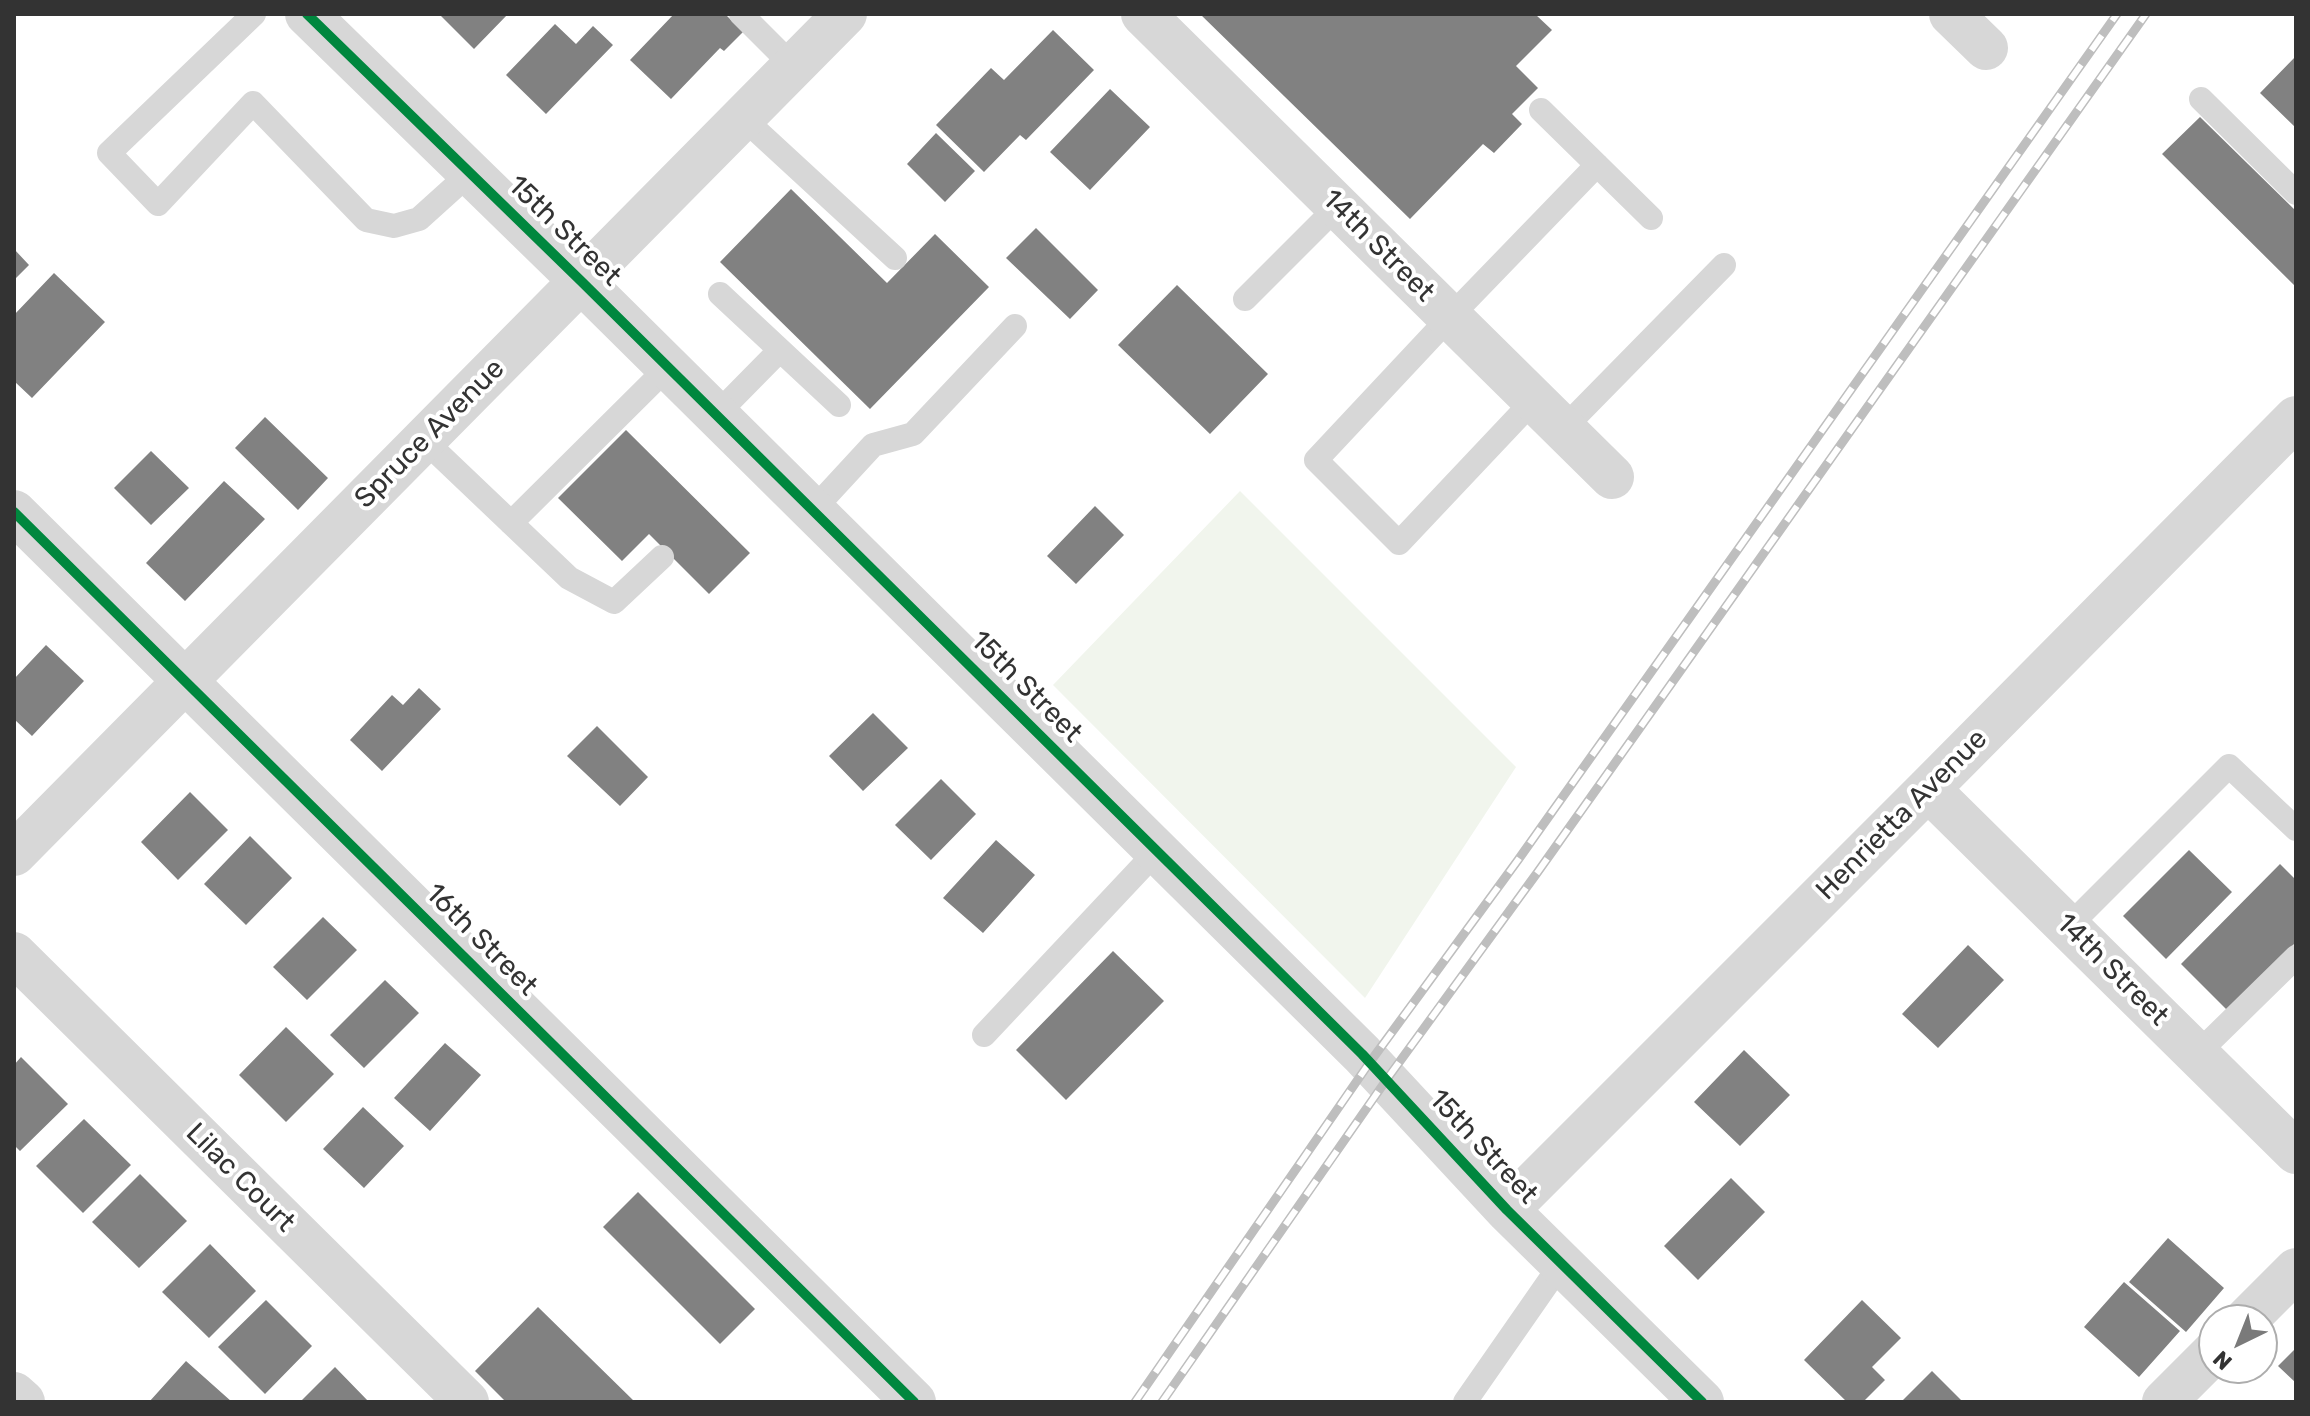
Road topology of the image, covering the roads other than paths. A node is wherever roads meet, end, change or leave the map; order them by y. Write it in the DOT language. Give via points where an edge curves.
graph roads {
  1 [pos="254,14"];
  2 [pos="307,14"];
  3 [pos="741,14"];
  4 [pos="845,14"];
  5 [pos="1143,14"];
  6 [pos="1951,14"];
  7 [pos="1986,48"];
  8 [pos="793,66"];
  9 [pos="2201,99"];
  10 [pos="1541,110"];
  11 [pos="743,118"];
  12 [pos="1597,165"];
  13 [pos="470,173"];
  14 [pos="2296,193"];
  15 [pos="1338,206"];
  16 [pos="1651,218"];
  17 [pos="895,258"];
  18 [pos="1724,265"];
  19 [pos="581,281"];
  20 [pos="720,294"];
  21 [pos="1245,299"];
  22 [pos="1450,317"];
  23 [pos="1015,326"];
  24 [pos="780,350"];
  25 [pos="668,367"];
  26 [pos="839,405"];
  27 [pos="1548,414"];
  28 [pos="716,415"];
  29 [pos="2296,418"];
  30 [pos="424,440"];
  31 [pos="1612,477"];
  32 [pos="813,510"];
  33 [pos="14,512"];
  34 [pos="511,523"];
  35 [pos="662,557"];
  36 [pos="185,682"];
  37 [pos="1928,789"];
  38 [pos="2296,829"];
  39 [pos="1157,851"];
  40 [pos="14,854"];
  41 [pos="2068,927"];
  42 [pos="14,954"];
  43 [pos="2296,957"];
  44 [pos="984,1035"];
  45 [pos="2197,1054"];
  46 [pos="2296,1152"];
  47 [pos="1507,1210"];
  48 [pos="1561,1264"];
  49 [pos="2296,1270"];
  50 [pos="2262,1304"];
  51 [pos="2198,1368"];
  52 [pos="14,1394"];
  53 [pos="23,1402"];
  54 [pos="467,1402"];
  55 [pos="914,1402"];
  56 [pos="1465,1402"];
  57 [pos="1702,1402"];
  58 [pos="2164,1402"];
  1 -- 13 [label="lane" via="109,153 158,204 253,103 366,220 394,226 419,219"];
  2 -- 13 [label="street, 15th Street"];
  3 -- 8 [label="lane"];
  4 -- 8 [label="street, Spruce Avenue"];
  5 -- 15 [label="street, 14th Street"];
  6 -- 7 [label="street"];
  8 -- 11 [label="street, Spruce Avenue"];
  9 -- 14 [label="lane"];
  10 -- 12 [label="lane"];
  11 -- 17 [label="lane"];
  11 -- 19 [label="street, Spruce Avenue"];
  12 -- 16 [label="lane"];
  12 -- 22 [label="lane"];
  13 -- 19 [label="street, 15th Street"];
  15 -- 21 [label="lane"];
  15 -- 22 [label="street, 14th Street"];
  18 -- 27 [label="lane"];
  19 -- 25 [label="street, 15th Street"];
  19 -- 30 [label="street, Spruce Avenue"];
  20 -- 24 [label="lane"];
  22 -- 27 [label="street, 14th Street"];
  22 -- 27 [label="lane" via="1316,460 1399,543"];
  23 -- 32 [label="lane" via="913,434 873,445"];
  24 -- 26 [label="lane"];
  24 -- 28 [label="lane"];
  25 -- 28 [label="street, 15th Street"];
  25 -- 34 [label="lane"];
  27 -- 31 [label="street, 14th Street"];
  28 -- 32 [label="street, 15th Street"];
  29 -- 37 [label="street, Henrietta Avenue"];
  30 -- 34 [label="lane"];
  30 -- 36 [label="street, Spruce Avenue"];
  32 -- 39 [label="street, 15th Street"];
  33 -- 36 [label="street, 16th Street"];
  34 -- 35 [label="lane" via="569,578 614,602"];
  36 -- 40 [label="street, Spruce Avenue"];
  36 -- 55 [label="street, 16th Street"];
  37 -- 41 [label="street, 14th Street"];
  37 -- 47 [label="street, Henrietta Avenue"];
  38 -- 41 [label="lane" via="2229,766"];
  39 -- 44 [label="lane"];
  39 -- 47 [label="street, 15th Street" via="1387,1079"];
  41 -- 45 [label="street, 14th Street"];
  42 -- 54 [label="street, Lilac Court"];
  43 -- 45 [label="lane"];
  45 -- 46 [label="street, 14th Street"];
  47 -- 48 [label="street, 15th Street"];
  48 -- 56 [label="lane"];
  48 -- 57 [label="street, 15th Street"];
  49 -- 50 [label="street"];
  51 -- 58 [label="street"];
  52 -- 53 [label="street"];
}
